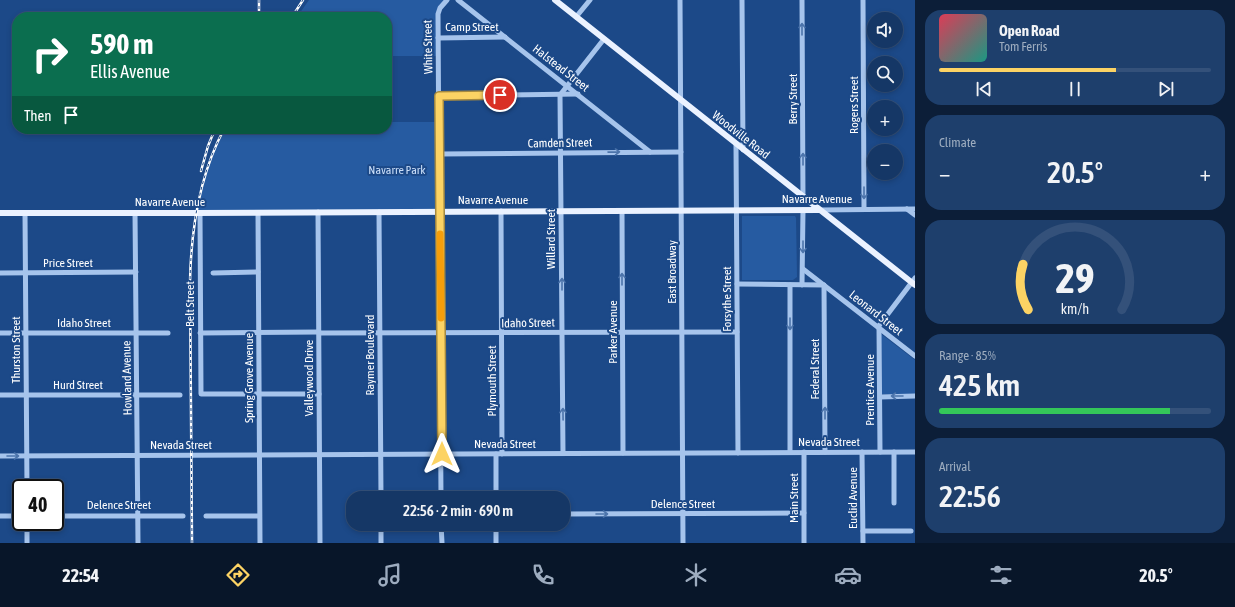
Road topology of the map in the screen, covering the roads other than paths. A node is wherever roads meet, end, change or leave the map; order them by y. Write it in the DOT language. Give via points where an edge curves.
graph roads {
  1 [pos="458,0"];
  2 [pos="555,0"];
  3 [pos="590,0"];
  4 [pos="680,0"];
  5 [pos="742,0"];
  6 [pos="802,0"];
  7 [pos="863,0"];
  8 [pos="445,2"];
  9 [pos="576,17"];
  10 [pos="505,37"];
  11 [pos="438,38"];
  12 [pos="604,39"];
  13 [pos="567,86"];
  14 [pos="578,94"];
  15 [pos="560,95"];
  16 [pos="439,96"];
  17 [pos="681,101"];
  18 [pos="736,145"];
  19 [pos="743,150"];
  20 [pos="650,152"];
  21 [pos="681,152"];
  22 [pos="561,153"];
  23 [pos="439,154"];
  24 [pos="804,198"];
  25 [pos="864,209"];
  26 [pos="907,209"];
  27 [pos="915,209"];
  28 [pos="682,210"];
  29 [pos="737,210"];
  30 [pos="803,210"];
  31 [pos="818,210"];
  32 [pos="501,211"];
  33 [pos="561,211"];
  34 [pos="622,211"];
  35 [pos="318,212"];
  36 [pos="379,212"];
  37 [pos="440,212"];
  38 [pos="0,213"];
  39 [pos="25,213"];
  40 [pos="135,213"];
  41 [pos="200,213"];
  42 [pos="258,213"];
  43 [pos="915,215"];
  44 [pos="803,269"];
  45 [pos="136,272"];
  46 [pos="258,272"];
  47 [pos="0,273"];
  48 [pos="25,273"];
  49 [pos="213,273"];
  50 [pos="914,282"];
  51 [pos="737,284"];
  52 [pos="790,285"];
  53 [pos="802,285"];
  54 [pos="824,285"];
  55 [pos="878,327"];
  56 [pos="682,331"];
  57 [pos="200,332"];
  58 [pos="259,332"];
  59 [pos="562,332"];
  60 [pos="623,332"];
  61 [pos="737,332"];
  62 [pos="0,333"];
  63 [pos="26,333"];
  64 [pos="137,333"];
  65 [pos="168,333"];
  66 [pos="319,333"];
  67 [pos="380,333"];
  68 [pos="441,333"];
  69 [pos="501,333"];
  70 [pos="915,356"];
  71 [pos="259,394"];
  72 [pos="319,394"];
  73 [pos="0,395"];
  74 [pos="26,395"];
  75 [pos="138,395"];
  76 [pos="180,395"];
  77 [pos="880,396"];
  78 [pos="915,396"];
  79 [pos="790,452"];
  80 [pos="804,452"];
  81 [pos="825,452"];
  82 [pos="862,452"];
  83 [pos="880,452"];
  84 [pos="894,452"];
  85 [pos="915,452"];
  86 [pos="563,453"];
  87 [pos="623,453"];
  88 [pos="683,453"];
  89 [pos="738,453"];
  90 [pos="320,454"];
  91 [pos="381,454"];
  92 [pos="442,454"];
  93 [pos="496,454"];
  94 [pos="502,454"];
  95 [pos="138,455"];
  96 [pos="259,455"];
  97 [pos="0,456"];
  98 [pos="27,456"];
  99 [pos="27,479"];
  100 [pos="381,491"];
  101 [pos="442,491"];
  102 [pos="496,491"];
  103 [pos="894,503"];
  104 [pos="804,513"];
  105 [pos="570,514"];
  106 [pos="683,514"];
  107 [pos="138,515"];
  108 [pos="0,516"];
  109 [pos="12,516"];
  110 [pos="64,516"];
  111 [pos="183,516"];
  112 [pos="206,516"];
  113 [pos="259,516"];
  114 [pos="27,531"];
  115 [pos="381,531"];
  116 [pos="442,531"];
  117 [pos="496,531"];
  118 [pos="863,531"];
  119 [pos="910,531"];
  120 [pos="27,543"];
  121 [pos="138,543"];
  122 [pos="260,543"];
  123 [pos="320,543"];
  124 [pos="381,543"];
  125 [pos="442,543"];
  126 [pos="496,543"];
  127 [pos="683,543"];
  128 [pos="804,543"];
  129 [pos="863,543"];
  1 -- 10 [label="street, Halstead Street"];
  2 -- 9 [label="main road, Woodville Road"];
  3 -- 9 [label="street"];
  4 -- 17 [label="street, East Broadway"];
  5 -- 19 [label="street"];
  24 -- 6 [label="street, Berry Street, one-way"];
  7 -- 25 [label="street, Rogers Street, one-way"];
  8 -- 11 [label="street, White Street" via="438,12"];
  9 -- 12 [label="main road, Woodville Road"];
  10 -- 11 [label="street, Camp Street"];
  10 -- 13 [label="street, Halstead Street"];
  11 -- 16 [label="street, White Street"];
  12 -- 13 [label="street"];
  12 -- 17 [label="main road, Woodville Road"];
  13 -- 14 [label="street, Halstead Street"];
  13 -- 15 [label="street"];
  14 -- 15 [label="street"];
  14 -- 20 [label="street, Halstead Street"];
  15 -- 16 [label="street"];
  15 -- 22 [label="street, Willard Street"];
  16 -- 23 [label="street, White Street"];
  17 -- 18 [label="main road, Woodville Road"];
  17 -- 21 [label="street, East Broadway"];
  18 -- 19 [label="main road, Woodville Road"];
  18 -- 29 [label="street, Forsythe Street"];
  19 -- 24 [label="main road, Woodville Road"];
  20 -- 21 [label="street, Camden Street"];
  22 -- 20 [label="street, Camden Street, one-way"];
  21 -- 28 [label="street, East Broadway"];
  22 -- 23 [label="street, Camden Street"];
  22 -- 33 [label="street, Willard Street"];
  23 -- 37 [label="street, White Street"];
  24 -- 31 [label="main road, Woodville Road"];
  25 -- 26 [label="street, Navarre Avenue"];
  25 -- 31 [label="street, Navarre Avenue"];
  26 -- 27 [label="street, Navarre Avenue"];
  26 -- 43 [label="street"];
  28 -- 29 [label="main road, Navarre Avenue"];
  28 -- 34 [label="main road, Navarre Avenue"];
  28 -- 56 [label="street, East Broadway"];
  29 -- 30 [label="main road, Navarre Avenue"];
  29 -- 51 [label="street, Forsythe Street"];
  30 -- 31 [label="main road, Navarre Avenue"];
  30 -- 44 [label="street, one-way"];
  31 -- 50 [label="main road, Woodville Road"];
  32 -- 33 [label="main road, Navarre Avenue"];
  32 -- 37 [label="main road, Navarre Avenue"];
  32 -- 69 [label="street, Plymouth Street"];
  33 -- 34 [label="main road, Navarre Avenue"];
  59 -- 33 [label="street, Willard Street, one-way"];
  60 -- 34 [label="street, Parker Avenue, one-way"];
  35 -- 36 [label="main road, Navarre Avenue"];
  35 -- 42 [label="main road, Navarre Avenue"];
  35 -- 66 [label="street, Valleywood Drive"];
  36 -- 37 [label="main road, Navarre Avenue"];
  36 -- 67 [label="street, Raymer Boulevard"];
  37 -- 68 [label="street, White Street"];
  38 -- 39 [label="main road, Navarre Avenue"];
  39 -- 40 [label="main road, Navarre Avenue"];
  39 -- 48 [label="street, Thurston Street"];
  40 -- 41 [label="main road, Navarre Avenue"];
  40 -- 45 [label="street, Howland Avenue"];
  41 -- 42 [label="main road, Navarre Avenue"];
  41 -- 57 [label="street, Belt Street"];
  42 -- 46 [label="street, Spring Grove Avenue"];
  44 -- 53 [label="street"];
  44 -- 54 [label="street, Leonard Street"];
  45 -- 48 [label="street, Price Street"];
  45 -- 64 [label="street, Howland Avenue"];
  46 -- 49 [label="street"];
  46 -- 58 [label="street, Spring Grove Avenue"];
  47 -- 48 [label="street, Price Street"];
  48 -- 63 [label="street, Thurston Street"];
  50 -- 55 [label="street"];
  51 -- 52 [label="street"];
  51 -- 61 [label="street, Forsythe Street"];
  52 -- 53 [label="street"];
  52 -- 79 [label="street, one-way"];
  53 -- 54 [label="street"];
  54 -- 55 [label="street, Leonard Street"];
  81 -- 54 [label="street, Federal Street, one-way"];
  55 -- 70 [label="street, Leonard Street"];
  55 -- 77 [label="street, Prentice Avenue"];
  56 -- 60 [label="street, Idaho Street"];
  56 -- 61 [label="street, Idaho Street"];
  56 -- 88 [label="street, East Broadway"];
  57 -- 58 [label="street, Idaho Street"];
  57 -- 71 [label="street, Belt Street" via="201,394"];
  58 -- 66 [label="street, Idaho Street"];
  58 -- 71 [label="street, Spring Grove Avenue"];
  59 -- 60 [label="street, Idaho Street"];
  59 -- 69 [label="street, Idaho Street"];
  86 -- 59 [label="street, Willard Street, one-way"];
  60 -- 87 [label="street, Parker Avenue"];
  61 -- 89 [label="street, Forsythe Street"];
  62 -- 63 [label="street, Idaho Street"];
  63 -- 64 [label="street, Idaho Street"];
  63 -- 74 [label="street, Thurston Street"];
  64 -- 65 [label="street, Idaho Street"];
  64 -- 75 [label="street, Howland Avenue"];
  66 -- 67 [label="street, Idaho Street"];
  66 -- 72 [label="street, Valleywood Drive"];
  67 -- 68 [label="street, Idaho Street"];
  67 -- 91 [label="street, Raymer Boulevard"];
  68 -- 69 [label="street, Idaho Street"];
  68 -- 92 [label="street, White Street"];
  69 -- 94 [label="street, Plymouth Street"];
  71 -- 72 [label="street"];
  71 -- 96 [label="street, Spring Grove Avenue"];
  72 -- 90 [label="street, Valleywood Drive"];
  73 -- 74 [label="street, Hurd Street"];
  74 -- 75 [label="street, Hurd Street"];
  74 -- 98 [label="street, Thurston Street"];
  75 -- 76 [label="street, Hurd Street"];
  75 -- 95 [label="street, Howland Avenue"];
  78 -- 77 [label="street, one-way"];
  77 -- 83 [label="street, Prentice Avenue"];
  79 -- 80 [label="street, Nevada Street"];
  79 -- 89 [label="street, Nevada Street"];
  80 -- 81 [label="street, Nevada Street"];
  80 -- 104 [label="street, Main Street"];
  81 -- 82 [label="street, Nevada Street"];
  82 -- 83 [label="street, Nevada Street"];
  82 -- 118 [label="street, Euclid Avenue"];
  83 -- 84 [label="street, Nevada Street"];
  84 -- 85 [label="street, Nevada Street"];
  84 -- 103 [label="street"];
  86 -- 87 [label="street, Nevada Street"];
  86 -- 94 [label="street, Nevada Street"];
  87 -- 88 [label="street, Nevada Street"];
  88 -- 89 [label="street, Nevada Street"];
  88 -- 106 [label="street, East Broadway"];
  90 -- 91 [label="street, Nevada Street"];
  90 -- 96 [label="street, Nevada Street"];
  90 -- 123 [label="street, Valleywood Drive"];
  91 -- 92 [label="street, Nevada Street"];
  91 -- 100 [label="street, Raymer Boulevard"];
  92 -- 93 [label="street, Nevada Street"];
  92 -- 101 [label="street, White Street"];
  93 -- 94 [label="street, Nevada Street"];
  93 -- 102 [label="street"];
  95 -- 96 [label="street, Nevada Street"];
  95 -- 98 [label="street, Nevada Street"];
  95 -- 107 [label="street, Howland Avenue"];
  96 -- 113 [label="street, Spring Grove Avenue"];
  97 -- 98 [label="street, Nevada Street, one-way"];
  98 -- 99 [label="street, Thurston Street"];
  104 -- 106 [label="street, Delence Street"];
  104 -- 128 [label="street, Main Street"];
  105 -- 106 [label="street, Delence Street, one-way"];
  106 -- 127 [label="street, East Broadway"];
  107 -- 110 [label="street, Delence Street"];
  107 -- 111 [label="street, Delence Street"];
  107 -- 121 [label="street, Howland Avenue"];
  108 -- 109 [label="street"];
  112 -- 113 [label="street"];
  113 -- 122 [label="street, Spring Grove Avenue"];
  114 -- 120 [label="street"];
  115 -- 124 [label="street"];
  116 -- 125 [label="street"];
  117 -- 126 [label="street"];
  118 -- 119 [label="street"];
  118 -- 129 [label="street, Euclid Avenue"];
}
